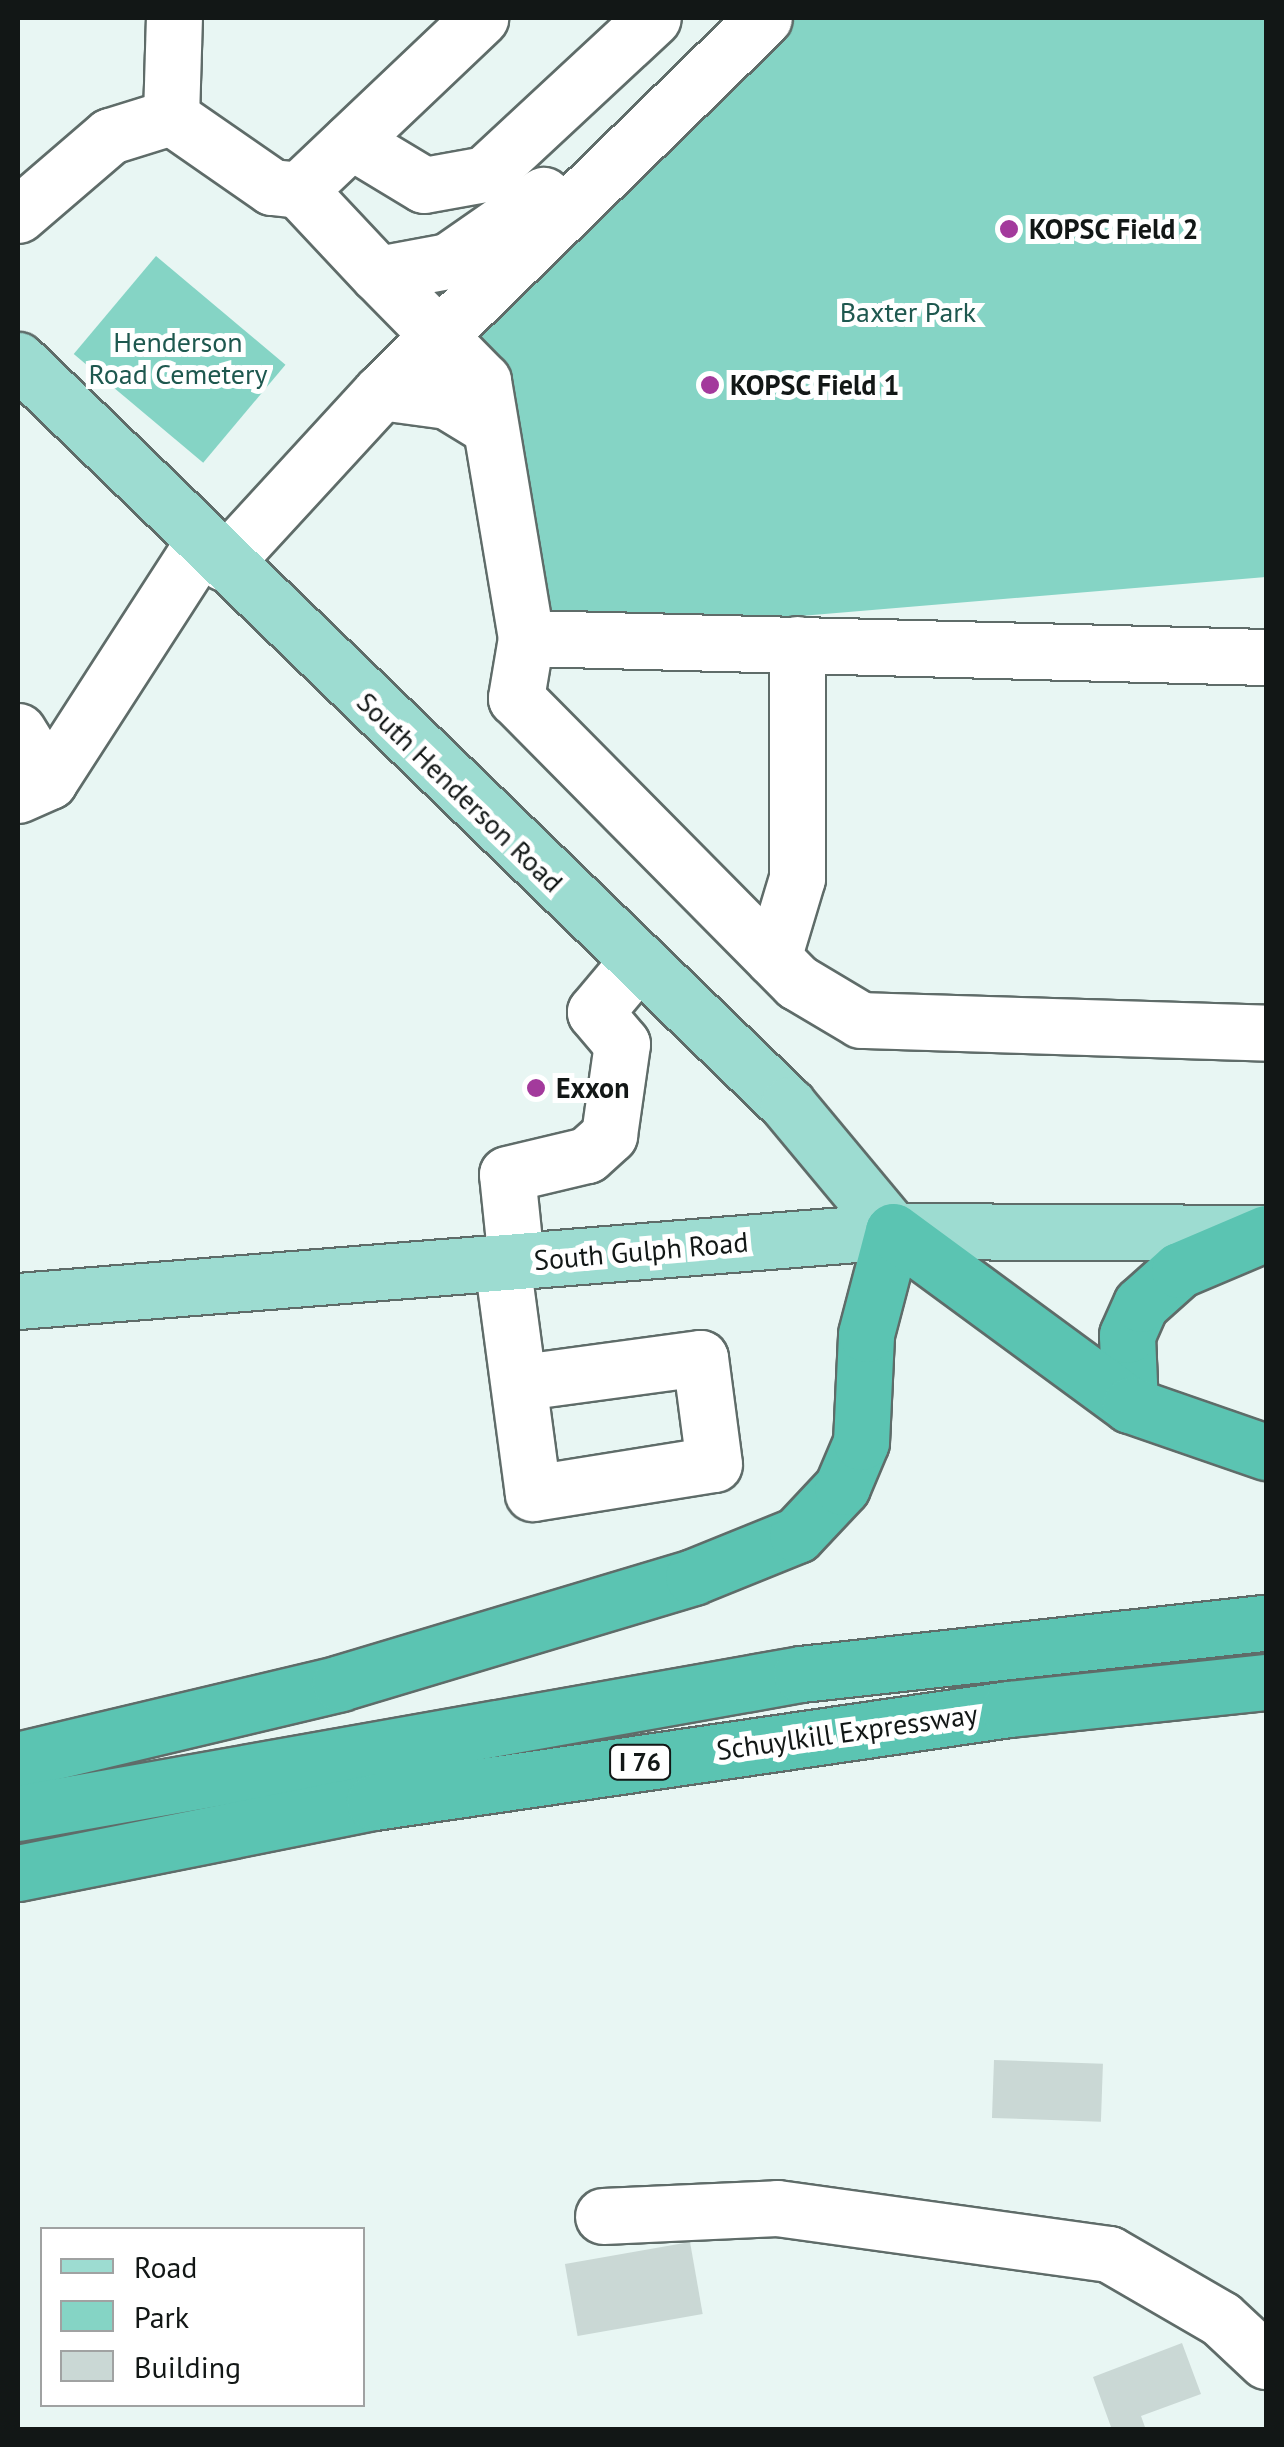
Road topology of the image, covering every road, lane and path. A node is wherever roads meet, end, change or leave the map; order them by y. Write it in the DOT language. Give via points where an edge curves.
graph roads {
  1 [pos="174,18"];
  2 [pos="480,18"];
  3 [pos="653,18"];
  4 [pos="764,18"];
  5 [pos="171,117"];
  6 [pos="351,141"];
  7 [pos="594,184"];
  8 [pos="299,190"];
  9 [pos="18,215"];
  10 [pos="378,274"];
  11 [pos="440,334"];
  12 [pos="18,360"];
  13 [pos="381,392"];
  14 [pos="488,426"];
  15 [pos="214,552"];
  16 [pos="526,638"];
  17 [pos="797,644"];
  18 [pos="1266,657"];
  19 [pos="18,731"];
  20 [pos="33,788"];
  21 [pos="773,958"];
  22 [pos="637,962"];
  23 [pos="1266,1033"];
  24 [pos="893,1232"];
  25 [pos="1266,1233"];
  26 [pos="519,1261"];
  27 [pos="18,1301"];
  28 [pos="523,1382"];
  29 [pos="1130,1405"];
  30 [pos="1266,1452"];
  31 [pos="1266,1623"];
  32 [pos="1266,1682"];
  33 [pos="18,1760"];
  34 [pos="18,1813"];
  35 [pos="18,1873"];
  36 [pos="602,2216"];
  37 [pos="1266,2361"];
  1 -- 5 [label="lane"];
  2 -- 6 [label="lane"];
  3 -- 6 [label="lane" via="485,174 424,184"];
  4 -- 7 [label="lane"];
  5 -- 8 [label="lane" via="272,187"];
  5 -- 9 [label="lane" via="110,136"];
  6 -- 8 [label="lane"];
  7 -- 10 [label="lane" via="533,196 448,261"];
  7 -- 11 [label="lane"];
  8 -- 10 [label="lane"];
  10 -- 11 [label="lane"];
  11 -- 13 [label="lane"];
  11 -- 14 [label="lane" via="483,381"];
  12 -- 15 [label="main road, South Henderson Road"];
  13 -- 14 [label="lane" via="446,401"];
  13 -- 15 [label="lane"];
  14 -- 16 [label="lane"];
  15 -- 20 [label="lane"];
  15 -- 22 [label="main road, South Henderson Road"];
  16 -- 17 [label="lane"];
  16 -- 21 [label="lane" via="516,698"];
  17 -- 18 [label="lane"];
  17 -- 21 [label="lane" via="797,878"];
  19 -- 20 [label="lane"];
  21 -- 23 [label="lane" via="860,1020"];
  22 -- 24 [label="main road, South Henderson Road" via="788,1105"];
  22 -- 26 [label="lane" via="596,1012 622,1044 609,1135 586,1155 507,1174"];
  24 -- 25 [label="main road, South Gulph Road"];
  24 -- 26 [label="main road, South Gulph Road"];
  24 -- 29 [label="highway"];
  24 -- 33 [label="highway" via="866,1334 861,1442 842,1488 798,1536 692,1578 340,1683"];
  25 -- 29 [label="highway" via="1150,1292 1128,1334"];
  26 -- 27 [label="main road, South Gulph Road"];
  26 -- 28 [label="lane" via="510,1360"];
  29 -- 30 [label="highway"];
  31 -- 34 [label="highway, I 76" via="801,1674"];
  32 -- 35 [label="highway, Schuylkill Expressway / I 76" via="1009,1709 431,1794"];
  36 -- 37 [label="lane" via="777,2208 1108,2254 1221,2319"];
}
